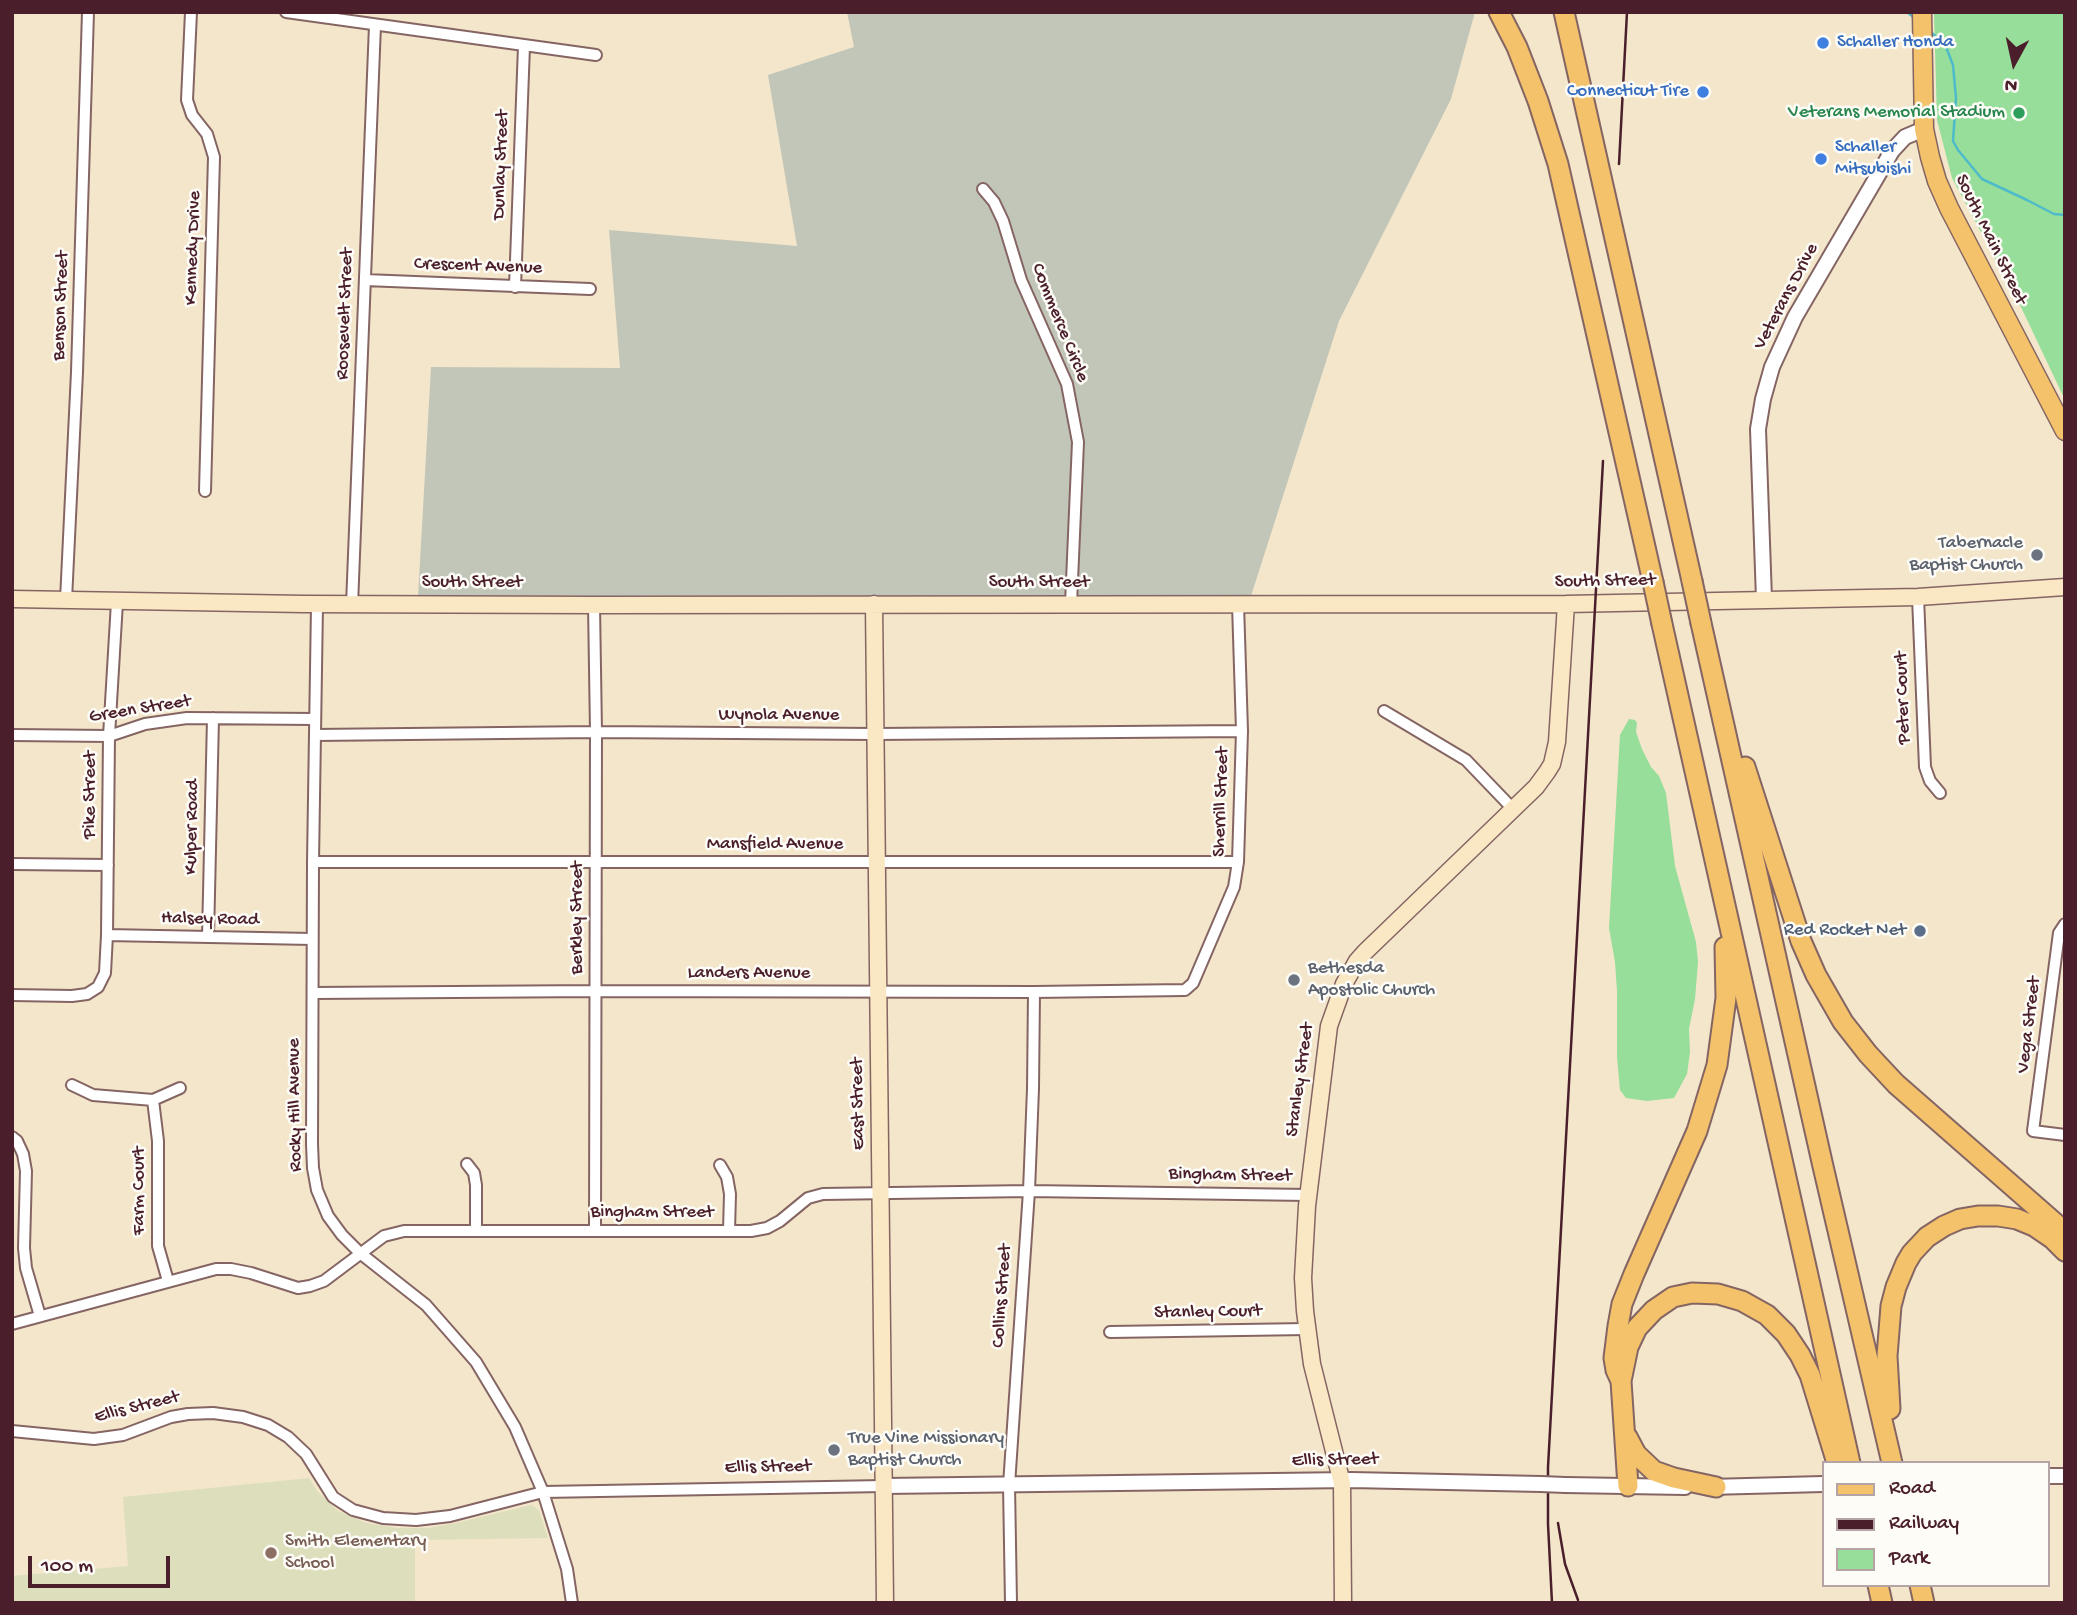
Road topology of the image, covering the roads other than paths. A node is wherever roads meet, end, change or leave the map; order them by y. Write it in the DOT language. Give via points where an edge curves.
graph roads {
  1 [pos="88,12"];
  2 [pos="191,12"];
  3 [pos="286,12"];
  4 [pos="1564,12"];
  5 [pos="1922,13"];
  6 [pos="1503,19"];
  7 [pos="375,25"];
  8 [pos="524,46"];
  9 [pos="596,55"];
  10 [pos="1924,129"];
  11 [pos="983,189"];
  12 [pos="365,280"];
  13 [pos="515,286"];
  14 [pos="590,289"];
  15 [pos="2065,431"];
  16 [pos="205,491"];
  17 [pos="2065,587"];
  18 [pos="1918,597"];
  19 [pos="12,599"];
  20 [pos="1764,599"];
  21 [pos="66,600"];
  22 [pos="117,601"];
  23 [pos="874,604"];
  24 [pos="1071,604"];
  25 [pos="1238,604"];
  26 [pos="1566,604"];
  27 [pos="317,605"];
  28 [pos="352,605"];
  29 [pos="594,606"];
  30 [pos="1716,689"];
  31 [pos="1384,711"];
  32 [pos="213,718"];
  33 [pos="315,719"];
  34 [pos="1242,731"];
  35 [pos="596,732"];
  36 [pos="876,734"];
  37 [pos="12,735"];
  38 [pos="109,736"];
  39 [pos="315,736"];
  40 [pos="1940,793"];
  41 [pos="1513,809"];
  42 [pos="313,862"];
  43 [pos="1238,862"];
  44 [pos="596,863"];
  45 [pos="877,863"];
  46 [pos="12,864"];
  47 [pos="107,865"];
  48 [pos="1721,887"];
  49 [pos="2065,924"];
  50 [pos="107,936"];
  51 [pos="208,937"];
  52 [pos="312,939"];
  53 [pos="1185,990"];
  54 [pos="596,991"];
  55 [pos="878,992"];
  56 [pos="1034,992"];
  57 [pos="313,993"];
  58 [pos="12,995"];
  59 [pos="72,1086"];
  60 [pos="180,1087"];
  61 [pos="153,1100"];
  62 [pos="2065,1135"];
  63 [pos="12,1137"];
  64 [pos="467,1164"];
  65 [pos="720,1165"];
  66 [pos="1029,1191"];
  67 [pos="881,1193"];
  68 [pos="1308,1195"];
  69 [pos="476,1230"];
  70 [pos="595,1230"];
  71 [pos="729,1231"];
  72 [pos="2065,1232"];
  73 [pos="2065,1251"];
  74 [pos="360,1253"];
  75 [pos="168,1281"];
  76 [pos="40,1316"];
  77 [pos="12,1324"];
  78 [pos="1307,1329"];
  79 [pos="1110,1332"];
  80 [pos="1621,1381"];
  81 [pos="12,1431"];
  82 [pos="1624,1431"];
  83 [pos="1891,1459"];
  84 [pos="1835,1461"];
  85 [pos="1850,1461"];
  86 [pos="1341,1480"];
  87 [pos="1009,1485"];
  88 [pos="1818,1485"];
  89 [pos="884,1486"];
  90 [pos="1628,1486"];
  91 [pos="1716,1487"];
  92 [pos="543,1492"];
  93 [pos="572,1603"];
  94 [pos="886,1603"];
  95 [pos="1010,1603"];
  96 [pos="1343,1603"];
  1 -- 21 [label="street, Benson Street"];
  2 -- 16 [label="street, Kennedy Drive" via="187,100 214,157"];
  3 -- 7 [label="street"];
  4 -- 30 [label="highway, bridge"];
  5 -- 10 [label="main road, South Main Street"];
  6 -- 48 [label="highway, bridge" via="1559,164"];
  7 -- 8 [label="street"];
  7 -- 12 [label="street, Roosevelt Street"];
  8 -- 9 [label="street"];
  8 -- 13 [label="street, Dunlay Street"];
  10 -- 15 [label="main road, South Main Street" via="1946,202"];
  10 -- 20 [label="street, Veterans Drive" via="1905,137 1892,151 1772,367 1758,436"];
  11 -- 24 [label="street, Commerce Circle" via="1003,221 1021,280 1067,384 1078,442"];
  12 -- 13 [label="street, Crescent Avenue"];
  12 -- 28 [label="street, Roosevelt Street"];
  13 -- 14 [label="street, Crescent Avenue"];
  17 -- 18 [label="main road, South Street"];
  18 -- 20 [label="main road, South Street"];
  18 -- 40 [label="street, Peter Court" via="1924,767"];
  19 -- 21 [label="main road, South Street"];
  20 -- 26 [label="main road, South Street"];
  21 -- 22 [label="main road, South Street"];
  22 -- 27 [label="main road, South Street"];
  22 -- 38 [label="street, Pike Street"];
  23 -- 24 [label="main road, South Street"];
  23 -- 29 [label="main road, South Street"];
  23 -- 36 [label="main road, East Street"];
  24 -- 25 [label="main road, South Street"];
  25 -- 26 [label="main road, South Street"];
  25 -- 34 [label="street, Sherrill Street"];
  26 -- 41 [label="main road, Stanley Street" via="1555,753 1542,780"];
  27 -- 28 [label="main road, South Street"];
  27 -- 33 [label="street, Rocky Hill Avenue"];
  28 -- 29 [label="main road, South Street"];
  29 -- 35 [label="street, Berkley Street"];
  30 -- 72 [label="highway" via="1731,721 1801,941 1838,1013 1896,1084"];
  30 -- 83 [label="highway"];
  31 -- 41 [label="street" via="1466,760"];
  32 -- 33 [label="street, Green Street"];
  32 -- 38 [label="street, Green Street" via="145,723"];
  32 -- 51 [label="street, Kulper Road"];
  33 -- 39 [label="street, Rocky Hill Avenue"];
  34 -- 36 [label="street, Wynola Avenue"];
  34 -- 43 [label="street, Sherrill Street"];
  35 -- 36 [label="street, Wynola Avenue"];
  35 -- 39 [label="street, Wynola Avenue"];
  35 -- 44 [label="street, Berkley Street"];
  36 -- 45 [label="main road, East Street"];
  37 -- 38 [label="street, Green Street"];
  38 -- 47 [label="street, Pike Street"];
  39 -- 42 [label="street, Rocky Hill Avenue"];
  41 -- 68 [label="main road, Stanley Street" via="1373,943 1351,970 1327,1034"];
  42 -- 44 [label="street, Mansfield Avenue"];
  42 -- 52 [label="street, Rocky Hill Avenue"];
  43 -- 45 [label="street, Mansfield Avenue"];
  43 -- 53 [label="street, Sherrill Street" via="1234,887 1193,983"];
  44 -- 45 [label="street, Mansfield Avenue"];
  44 -- 54 [label="street, Berkley Street"];
  45 -- 55 [label="main road, East Street"];
  46 -- 47 [label="street"];
  47 -- 50 [label="street, Pike Street"];
  48 -- 80 [label="highway" via="1726,998 1717,1065 1697,1131 1624,1298 1615,1358"];
  48 -- 85 [label="highway"];
  49 -- 62 [label="street, Vega Street" via="2059,933 2033,1131"];
  50 -- 51 [label="street, Halsey Road"];
  50 -- 58 [label="street, Pike Street" via="104,973 98,987 87,995"];
  51 -- 52 [label="street, Halsey Road"];
  52 -- 57 [label="street, Rocky Hill Avenue"];
  53 -- 56 [label="street, Landers Avenue"];
  54 -- 55 [label="street, Landers Avenue"];
  54 -- 57 [label="street, Landers Avenue"];
  54 -- 70 [label="street, Berkley Street"];
  55 -- 56 [label="street, Landers Avenue"];
  55 -- 67 [label="main road, East Street"];
  56 -- 66 [label="street, Collins Street"];
  57 -- 74 [label="street, Rocky Hill Avenue" via="313,1168 328,1216"];
  59 -- 61 [label="street" via="93,1095"];
  60 -- 61 [label="street"];
  61 -- 75 [label="street, Farm Court" via="158,1141 158,1246"];
  63 -- 76 [label="street" via="23,1154 26,1171 26,1269"];
  64 -- 69 [label="street" via="476,1185"];
  65 -- 71 [label="street" via="730,1195"];
  66 -- 67 [label="street, Bingham Street"];
  66 -- 68 [label="street, Bingham Street"];
  66 -- 87 [label="street, Collins Street"];
  67 -- 71 [label="street, Bingham Street" via="823,1194 808,1198 767,1228"];
  67 -- 89 [label="main road, East Street"];
  68 -- 78 [label="main road, Stanley Street" via="1303,1263"];
  69 -- 70 [label="street, Bingham Street"];
  69 -- 74 [label="street, Bingham Street" via="404,1231 384,1236"];
  70 -- 71 [label="street, Bingham Street"];
  73 -- 83 [label="highway" via="2034,1226 1993,1215 1953,1222 1918,1246 1899,1278 1888,1327"];
  74 -- 75 [label="street, Bingham Street" via="324,1281 298,1288 231,1269"];
  74 -- 92 [label="street, Rocky Hill Avenue" via="426,1305 477,1362 514,1427"];
  75 -- 76 [label="street, Bingham Street"];
  76 -- 77 [label="street, Bingham Street"];
  78 -- 79 [label="street, Stanley Court"];
  78 -- 86 [label="main road, Stanley Street"];
  80 -- 82 [label="highway"];
  80 -- 84 [label="highway" via="1632,1337 1661,1304 1692,1293 1733,1298 1767,1315 1795,1346 1814,1387"];
  81 -- 92 [label="street, Ellis Street" via="94,1439 123,1435 188,1414 243,1417 288,1437 306,1454 333,1497 353,1510 383,1518 450,1516"];
  82 -- 90 [label="highway"];
  82 -- 91 [label="highway" via="1636,1454 1654,1471"];
  86 -- 87 [label="street, Ellis Street"];
  86 -- 90 [label="street, Ellis Street, bridge"];
  86 -- 96 [label="main road, Stanley Street"];
  87 -- 89 [label="street, Ellis Street"];
  87 -- 95 [label="street, Collins Street"];
  88 -- 91 [label="street, Ellis Street"];
  89 -- 92 [label="street, Ellis Street"];
  89 -- 94 [label="main road, East Street"];
  90 -- 91 [label="street, Ellis Street"];
  92 -- 93 [label="street, Rocky Hill Avenue" via="567,1569"];
}
